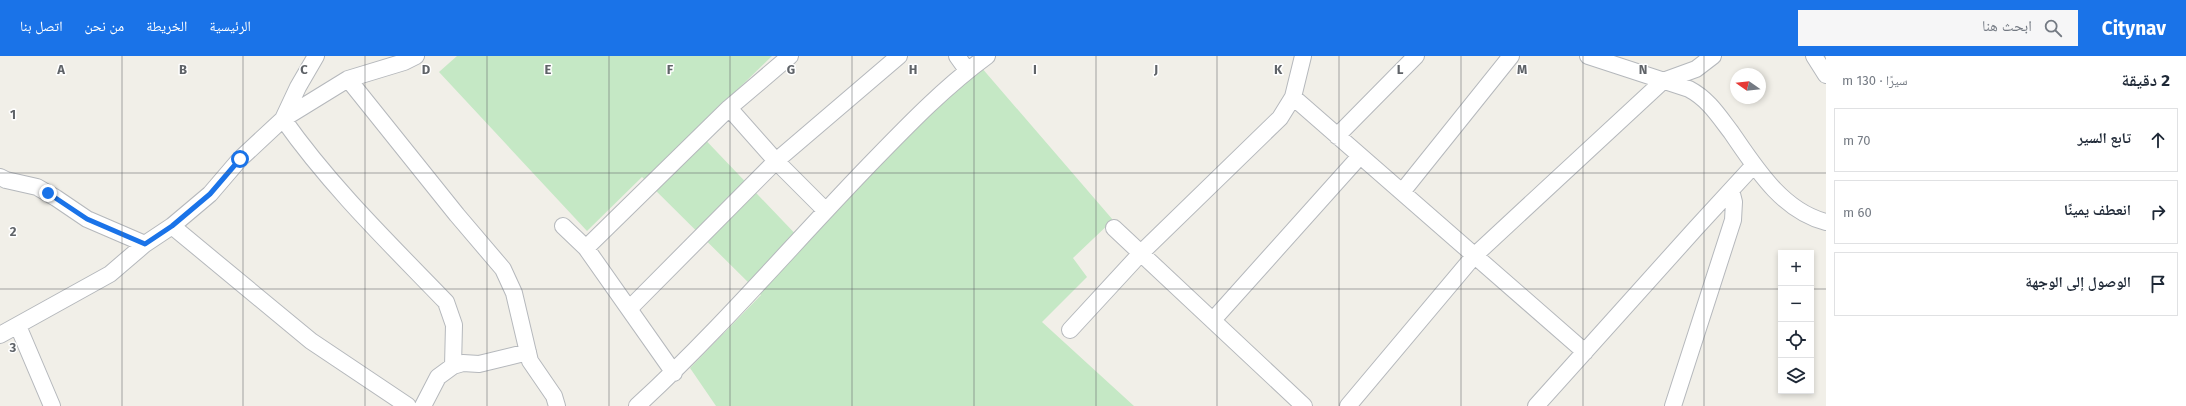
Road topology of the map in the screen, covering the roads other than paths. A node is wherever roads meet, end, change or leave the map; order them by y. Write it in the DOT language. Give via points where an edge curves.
graph roads {
  1 [pos="316,56"];
  2 [pos="416,56"];
  3 [pos="790,56"];
  4 [pos="899,56"];
  5 [pos="957,56"];
  6 [pos="987,56"];
  7 [pos="1303,56"];
  8 [pos="1416,56"];
  9 [pos="1511,56"];
  10 [pos="1588,56"];
  11 [pos="1713,56"];
  12 [pos="1814,56"];
  13 [pos="967,70"];
  14 [pos="1826,75"];
  15 [pos="348,79"];
  16 [pos="1662,81"];
  17 [pos="1293,97"];
  18 [pos="729,108"];
  19 [pos="284,120"];
  20 [pos="1337,136"];
  21 [pos="1360,156"];
  22 [pos="776,162"];
  23 [pos="1754,165"];
  24 [pos="0,177"];
  25 [pos="1731,190"];
  26 [pos="1402,192"];
  27 [pos="825,210"];
  28 [pos="1826,222"];
  29 [pos="172,226"];
  30 [pos="563,226"];
  31 [pos="1114,228"];
  32 [pos="145,244"];
  33 [pos="586,248"];
  34 [pos="1141,253"];
  35 [pos="1474,256"];
  36 [pos="629,309"];
  37 [pos="1213,320"];
  38 [pos="18,326"];
  39 [pos="1070,330"];
  40 [pos="0,335"];
  41 [pos="528,352"];
  42 [pos="1585,352"];
  43 [pos="453,366"];
  44 [pos="674,372"];
  45 [pos="52,406"];
  46 [pos="408,406"];
  47 [pos="423,406"];
  48 [pos="557,406"];
  49 [pos="637,406"];
  50 [pos="1304,406"];
  51 [pos="1348,406"];
  52 [pos="1536,406"];
  53 [pos="1674,406"];
  1 -- 19 [label="street"];
  2 -- 15 [label="street"];
  3 -- 18 [label="street"];
  4 -- 22 [label="street"];
  5 -- 13 [label="street"];
  6 -- 13 [label="street"];
  7 -- 17 [label="street"];
  8 -- 20 [label="street"];
  9 -- 26 [label="street"];
  10 -- 16 [label="street"];
  11 -- 16 [label="street" via="1696,69"];
  12 -- 14 [label="street"];
  13 -- 27 [label="street" via="937,96"];
  15 -- 19 [label="street"];
  15 -- 41 [label="street" via="503,268 514,293"];
  16 -- 23 [label="street" via="1701,96"];
  16 -- 35 [label="street"];
  17 -- 20 [label="street"];
  17 -- 34 [label="street" via="1280,118"];
  18 -- 22 [label="street"];
  18 -- 33 [label="street"];
  19 -- 29 [label="street" via="240,159 210,194"];
  19 -- 43 [label="street" via="310,157 342,195 446,302 454,325"];
  20 -- 21 [label="street"];
  21 -- 26 [label="street"];
  21 -- 37 [label="street"];
  22 -- 27 [label="street"];
  22 -- 36 [label="street"];
  23 -- 25 [label="street"];
  23 -- 28 [label="street" via="1782,198 1807,215"];
  24 -- 32 [label="street" via="37,187 87,219"];
  25 -- 42 [label="street"];
  25 -- 53 [label="street" via="1734,202 1733,220"];
  26 -- 35 [label="street"];
  27 -- 44 [label="street"];
  29 -- 32 [label="street"];
  29 -- 46 [label="street" via="311,341"];
  30 -- 33 [label="street"];
  31 -- 34 [label="street"];
  32 -- 38 [label="street" via="97,284"];
  33 -- 36 [label="street"];
  34 -- 37 [label="street"];
  34 -- 39 [label="street"];
  35 -- 42 [label="street"];
  35 -- 51 [label="street"];
  36 -- 44 [label="street"];
  37 -- 50 [label="street"];
  38 -- 40 [label="street"];
  38 -- 45 [label="street"];
  41 -- 43 [label="street" via="479,364 463,363"];
  41 -- 48 [label="street" via="530,361 550,390"];
  42 -- 52 [label="street"];
  43 -- 47 [label="street" via="438,377"];
  44 -- 49 [label="street"];
}
